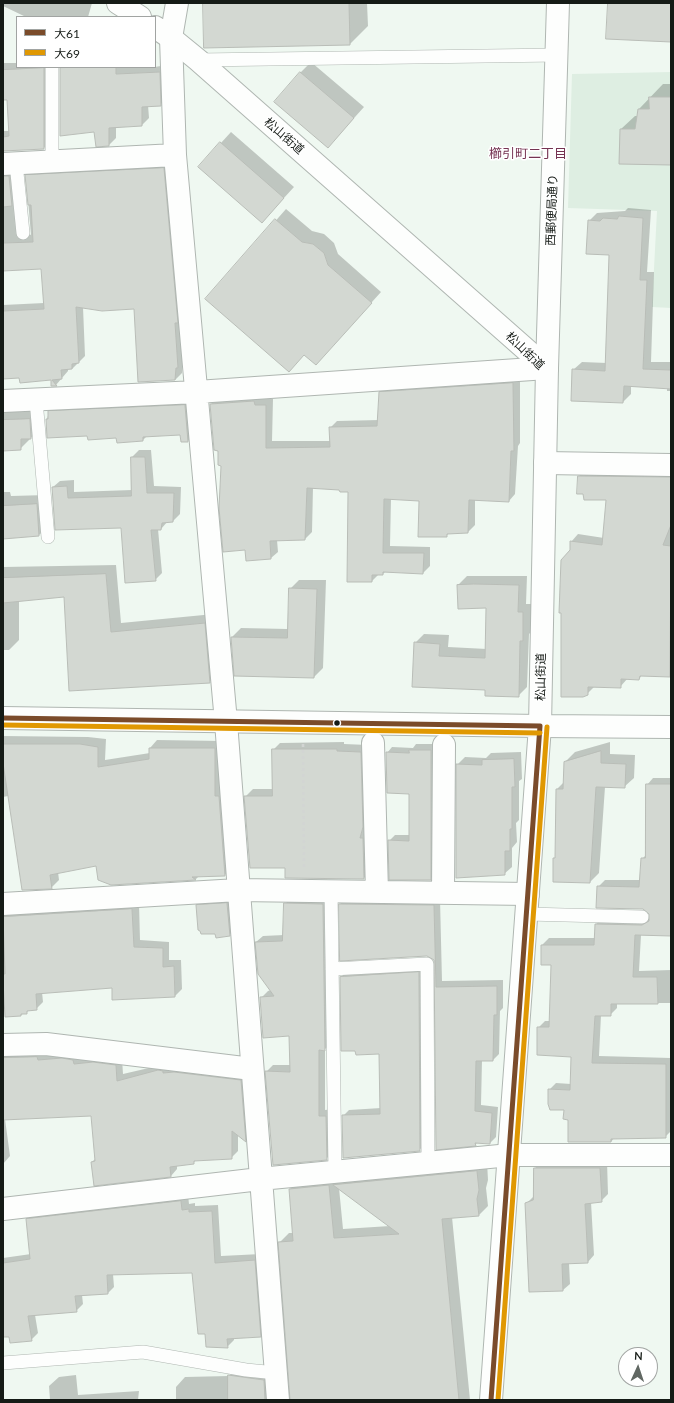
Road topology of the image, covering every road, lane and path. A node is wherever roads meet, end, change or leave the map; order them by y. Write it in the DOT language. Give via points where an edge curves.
graph roads {
  1 [pos="118,3"];
  2 [pos="177,3"];
  3 [pos="558,3"];
  4 [pos="138,16"];
  5 [pos="163,32"];
  6 [pos="558,55"];
  7 [pos="198,60"];
  8 [pos="52,68"];
  9 [pos="175,155"];
  10 [pos="52,161"];
  11 [pos="9,163"];
  12 [pos="23,233"];
  13 [pos="547,368"];
  14 [pos="197,392"];
  15 [pos="36,400"];
  16 [pos="3,401"];
  17 [pos="545,464"];
  18 [pos="671,465"];
  19 [pos="48,537"];
  20 [pos="3,718"];
  21 [pos="226,722"];
  22 [pos="540,726"];
  23 [pos="671,727"];
  24 [pos="303,743"];
  25 [pos="373,743"];
  26 [pos="444,745"];
  27 [pos="238,890"];
  28 [pos="304,891"];
  29 [pos="331,891"];
  30 [pos="377,892"];
  31 [pos="443,893"];
  32 [pos="3,904"];
  33 [pos="527,904"];
  34 [pos="642,917"];
  35 [pos="332,969"];
  36 [pos="3,1045"];
  37 [pos="252,1069"];
  38 [pos="671,1155"];
  39 [pos="510,1156"];
  40 [pos="428,1163"];
  41 [pos="335,1172"];
  42 [pos="260,1179"];
  43 [pos="3,1209"];
  44 [pos="3,1363"];
  45 [pos="276,1373"];
  46 [pos="278,1400"];
  47 [pos="491,1400"];
  1 -- 4 [label="street"];
  2 -- 5 [label="street"];
  3 -- 6 [label="street, 西郵便局通り"];
  5 -- 7 [label="street, 松山街道"];
  5 -- 9 [label="street"];
  6 -- 7 [label="lane"];
  6 -- 13 [label="street, 西郵便局通り"];
  7 -- 13 [label="street, 松山街道"];
  8 -- 10 [label="lane"];
  9 -- 10 [label="street"];
  9 -- 14 [label="street"];
  10 -- 11 [label="street"];
  11 -- 12 [label="lane"];
  13 -- 14 [label="street"];
  13 -- 17 [label="street, 松山街道"];
  14 -- 15 [label="street"];
  14 -- 21 [label="street"];
  15 -- 16 [label="street"];
  15 -- 19 [label="lane"];
  17 -- 18 [label="street"];
  17 -- 22 [label="street, 松山街道"];
  20 -- 21 [label="street"];
  21 -- 22 [label="street"];
  21 -- 27 [label="street"];
  22 -- 23 [label="street"];
  22 -- 33 [label="street, 松山街道"];
  24 -- 28 [label="path"];
  25 -- 30 [label="street"];
  26 -- 31 [label="street"];
  27 -- 28 [label="street"];
  27 -- 32 [label="street"];
  27 -- 37 [label="street"];
  28 -- 29 [label="street"];
  29 -- 30 [label="street"];
  29 -- 35 [label="lane"];
  30 -- 31 [label="street"];
  31 -- 33 [label="street"];
  33 -- 34 [label="lane"];
  33 -- 39 [label="street, 松山街道"];
  35 -- 40 [label="lane" via="427,964"];
  35 -- 41 [label="lane"];
  36 -- 37 [label="street" via="46,1044"];
  37 -- 42 [label="street"];
  38 -- 39 [label="street"];
  39 -- 40 [label="street"];
  39 -- 47 [label="street, 松山街道"];
  40 -- 41 [label="street"];
  41 -- 42 [label="street"];
  42 -- 43 [label="street"];
  42 -- 45 [label="street"];
  44 -- 45 [label="lane" via="143,1352"];
  45 -- 46 [label="street"];
}
